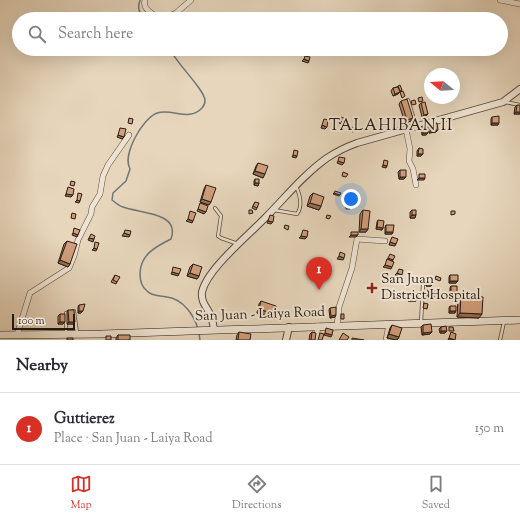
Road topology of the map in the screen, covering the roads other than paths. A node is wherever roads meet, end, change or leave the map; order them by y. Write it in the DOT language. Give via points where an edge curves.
graph roads {
  1 [pos="145,0"];
  2 [pos="191,0"];
  3 [pos="500,0"];
  4 [pos="520,4"];
  5 [pos="150,12"];
  6 [pos="177,12"];
  7 [pos="520,89"];
  8 [pos="408,100"];
  9 [pos="503,102"];
  10 [pos="520,105"];
  11 [pos="416,126"];
  12 [pos="406,129"];
  13 [pos="130,135"];
  14 [pos="416,185"];
  15 [pos="296,186"];
  16 [pos="215,208"];
  17 [pos="274,210"];
  18 [pos="385,241"];
  19 [pos="239,244"];
  20 [pos="423,284"];
  21 [pos="505,320"];
  22 [pos="520,320"];
  23 [pos="421,323"];
  24 [pos="389,324"];
  25 [pos="318,326"];
  26 [pos="337,326"];
  27 [pos="289,327"];
  28 [pos="214,329"];
  29 [pos="17,335"];
  30 [pos="62,336"];
  31 [pos="4,337"];
  32 [pos="78,337"];
  33 [pos="286,340"];
  34 [pos="316,340"];
  35 [pos="386,340"];
  36 [pos="500,340"];
  1 -- 5 [label="street" via="145,8"];
  2 -- 6 [label="street"];
  3 -- 4 [label="street"];
  7 -- 9 [label="street"];
  8 -- 11 [label="lane"];
  9 -- 10 [label="lane"];
  9 -- 11 [label="street"];
  11 -- 12 [label="street"];
  12 -- 14 [label="street" via="410,149 408,161 413,168"];
  12 -- 15 [label="street" via="348,146 327,159"];
  13 -- 29 [label="street" via="103,176 100,194 78,240 72,263 69,268 30,293"];
  15 -- 17 [label="street"];
  15 -- 17 [label="lane" via="300,199 297,214"];
  16 -- 19 [label="lane" via="221,216 218,236"];
  17 -- 19 [label="street"];
  18 -- 26 [label="street" via="357,239 339,307"];
  19 -- 28 [label="street" via="210,277 203,291 202,301 212,319"];
  20 -- 23 [label="lane"];
  21 -- 22 [label="main road, San Juan - Laiya Road"];
  21 -- 23 [label="main road, San Juan - Laiya Road"];
  21 -- 36 [label="lane"];
  23 -- 24 [label="main road, San Juan - Laiya Road"];
  24 -- 26 [label="main road, San Juan - Laiya Road"];
  24 -- 35 [label="street"];
  25 -- 26 [label="main road, San Juan - Laiya Road"];
  25 -- 27 [label="main road, San Juan - Laiya Road"];
  25 -- 34 [label="street"];
  27 -- 28 [label="main road, San Juan - Laiya Road"];
  27 -- 33 [label="street"];
  28 -- 32 [label="main road, San Juan - Laiya Road"];
  29 -- 30 [label="main road, San Juan - Laiya Road"];
  29 -- 31 [label="main road, San Juan - Laiya Road"];
  30 -- 32 [label="main road, San Juan - Laiya Road"];
  30 -- 32 [label="lane" via="66,312 74,311"];
}
